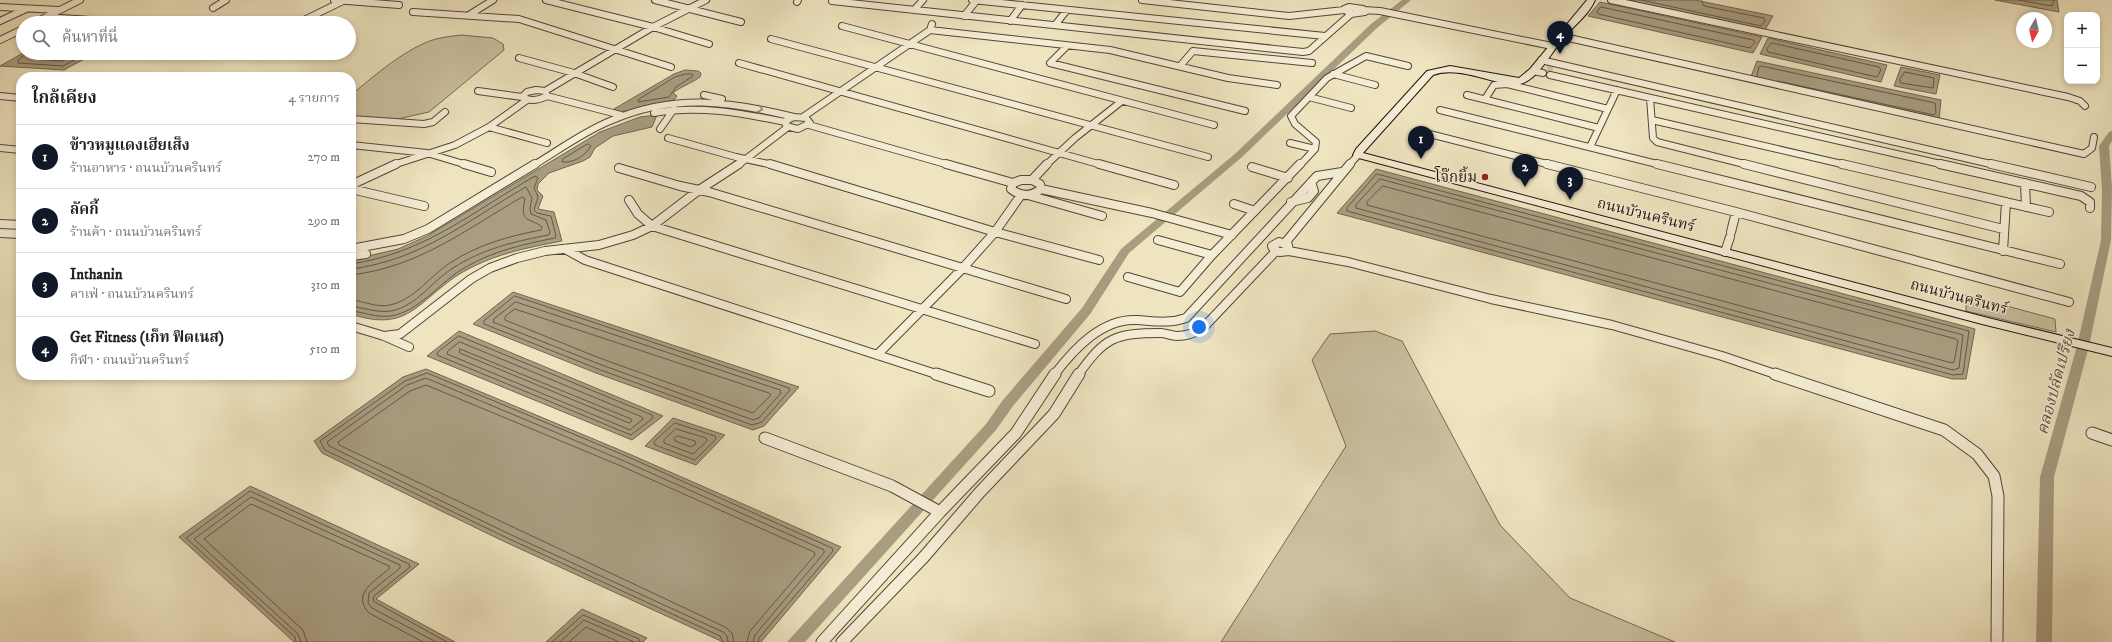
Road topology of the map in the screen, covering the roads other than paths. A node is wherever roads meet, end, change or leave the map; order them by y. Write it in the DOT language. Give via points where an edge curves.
graph roads {
  1 [pos="80,0"];
  2 [pos="226,0"];
  3 [pos="334,0"];
  4 [pos="345,0"];
  5 [pos="382,0"];
  6 [pos="493,0"];
  7 [pos="546,0"];
  8 [pos="655,0"];
  9 [pos="706,0"];
  10 [pos="923,0"];
  11 [pos="972,0"];
  12 [pos="977,0"];
  13 [pos="1142,0"];
  14 [pos="1591,0"];
  15 [pos="1611,0"];
  16 [pos="832,1"];
  17 [pos="1183,2"];
  18 [pos="374,3"];
  19 [pos="399,5"];
  20 [pos="1022,5"];
  21 [pos="0,6"];
  22 [pos="27,8"];
  23 [pos="213,8"];
  24 [pos="689,8"];
  25 [pos="59,10"];
  26 [pos="914,10"];
  27 [pos="1067,10"];
  28 [pos="1344,10"];
  29 [pos="1364,10"];
  30 [pos="413,12"];
  31 [pos="1351,14"];
  32 [pos="469,15"];
  33 [pos="49,16"];
  34 [pos="312,16"];
  35 [pos="964,16"];
  36 [pos="1010,21"];
  37 [pos="0,22"];
  38 [pos="742,22"];
  39 [pos="1110,23"];
  40 [pos="1055,25"];
  41 [pos="842,26"];
  42 [pos="653,27"];
  43 [pos="1168,29"];
  44 [pos="16,32"];
  45 [pos="1216,34"];
  46 [pos="1325,36"];
  47 [pos="1560,36"];
  48 [pos="771,39"];
  49 [pos="1266,39"];
  50 [pos="0,40"];
  51 [pos="708,44"];
  52 [pos="909,45"];
  53 [pos="1067,46"];
  54 [pos="1550,48"];
  55 [pos="615,49"];
  56 [pos="519,58"];
  57 [pos="740,63"];
  58 [pos="1312,63"];
  59 [pos="1180,66"];
  60 [pos="1408,66"];
  61 [pos="671,67"];
  62 [pos="877,67"];
  63 [pos="1543,69"];
  64 [pos="574,73"];
  65 [pos="1333,74"];
  66 [pos="1277,85"];
  67 [pos="1375,85"];
  68 [pos="613,87"];
  69 [pos="1617,90"];
  70 [pos="478,91"];
  71 [pos="843,91"];
  72 [pos="544,95"];
  73 [pos="1467,95"];
  74 [pos="0,96"];
  75 [pos="1309,97"];
  76 [pos="16,98"];
  77 [pos="1650,98"];
  78 [pos="525,99"];
  79 [pos="1485,99"];
  80 [pos="1122,101"];
  81 [pos="703,102"];
  82 [pos="2085,106"];
  83 [pos="675,107"];
  84 [pos="1351,108"];
  85 [pos="1608,109"];
  86 [pos="1440,110"];
  87 [pos="445,112"];
  88 [pos="1245,112"];
  89 [pos="794,117"];
  90 [pos="803,117"];
  91 [pos="356,119"];
  92 [pos="612,119"];
  93 [pos="621,119"];
  94 [pos="1652,120"];
  95 [pos="786,125"];
  96 [pos="809,125"];
  97 [pos="1089,125"];
  98 [pos="1214,125"];
  99 [pos="489,127"];
  100 [pos="1599,128"];
  101 [pos="660,129"];
  102 [pos="1418,131"];
  103 [pos="2094,137"];
  104 [pos="668,138"];
  105 [pos="548,143"];
  106 [pos="1290,143"];
  107 [pos="356,146"];
  108 [pos="1590,147"];
  109 [pos="0,148"];
  110 [pos="1315,149"];
  111 [pos="16,150"];
  112 [pos="1058,152"];
  113 [pos="428,153"];
  114 [pos="1358,155"];
  115 [pos="1208,157"];
  116 [pos="747,159"];
  117 [pos="1252,167"];
  118 [pos="619,168"];
  119 [pos="491,172"];
  120 [pos="1342,172"];
  121 [pos="1288,178"];
  122 [pos="1032,180"];
  123 [pos="356,183"];
  124 [pos="1013,183"];
  125 [pos="2025,183"];
  126 [pos="506,185"];
  127 [pos="1174,185"];
  128 [pos="2091,187"];
  129 [pos="1041,189"];
  130 [pos="356,190"];
  131 [pos="699,190"];
  132 [pos="1025,195"];
  133 [pos="629,200"];
  134 [pos="2006,202"];
  135 [pos="1234,204"];
  136 [pos="424,206"];
  137 [pos="2026,207"];
  138 [pos="2090,208"];
  139 [pos="1256,211"];
  140 [pos="1736,212"];
  141 [pos="2049,212"];
  142 [pos="1102,216"];
  143 [pos="0,224"];
  144 [pos="16,226"];
  145 [pos="652,226"];
  146 [pos="2003,229"];
  147 [pos="0,232"];
  148 [pos="995,232"];
  149 [pos="16,234"];
  150 [pos="1232,235"];
  151 [pos="1158,240"];
  152 [pos="1287,247"];
  153 [pos="356,248"];
  154 [pos="565,249"];
  155 [pos="2003,251"];
  156 [pos="1725,252"];
  157 [pos="356,255"];
  158 [pos="1212,255"];
  159 [pos="1099,260"];
  160 [pos="2060,264"];
  161 [pos="962,269"];
  162 [pos="1128,277"];
  163 [pos="1066,299"];
  164 [pos="2069,302"];
  165 [pos="922,309"];
  166 [pos="356,328"];
  167 [pos="384,336"];
  168 [pos="1035,344"];
  169 [pos="409,347"];
  170 [pos="2112,352"];
  171 [pos="877,355"];
  172 [pos="989,391"];
  173 [pos="2092,433"];
  174 [pos="764,438"];
  175 [pos="2112,440"];
  176 [pos="936,510"];
  177 [pos="822,642"];
  178 [pos="842,642"];
  179 [pos="1997,642"];
  1 -- 25 [label="street"];
  2 -- 23 [label="street"];
  3 -- 4 [label="street"];
  4 -- 18 [label="street"];
  4 -- 34 [label="street"];
  5 -- 18 [label="street"];
  6 -- 32 [label="street"];
  7 -- 42 [label="street"];
  8 -- 24 [label="street"];
  9 -- 24 [label="street"];
  10 -- 26 [label="street"];
  11 -- 12 [label="street"];
  12 -- 20 [label="street"];
  12 -- 35 [label="street"];
  13 -- 17 [label="street"];
  14 -- 47 [label="street"];
  15 -- 82 [label="street" via="2060,95 2080,100"];
  16 -- 26 [label="street"];
  17 -- 28 [label="street" via="1289,16"];
  18 -- 19 [label="street"];
  20 -- 27 [label="street"];
  20 -- 36 [label="street"];
  21 -- 22 [label="street"];
  22 -- 25 [label="street"];
  22 -- 37 [label="street"];
  24 -- 38 [label="street"];
  24 -- 42 [label="street"];
  25 -- 33 [label="street"];
  26 -- 35 [label="street"];
  27 -- 39 [label="street"];
  27 -- 40 [label="street"];
  28 -- 29 [label="street" via="1354,6"];
  28 -- 31 [label="street"];
  29 -- 31 [label="street" via="1362,14"];
  29 -- 54 [label="street" via="1380,11"];
  30 -- 32 [label="street"];
  31 -- 46 [label="street"];
  32 -- 55 [label="street" via="529,21"];
  35 -- 36 [label="street"];
  36 -- 40 [label="street"];
  39 -- 40 [label="street"];
  39 -- 43 [label="street"];
  39 -- 43 [label="street"];
  41 -- 52 [label="street"];
  42 -- 51 [label="street"];
  42 -- 55 [label="street"];
  43 -- 45 [label="street"];
  43 -- 45 [label="street"];
  44 -- 50 [label="street"];
  45 -- 49 [label="street"];
  45 -- 49 [label="street"];
  46 -- 49 [label="street"];
  46 -- 49 [label="street" via="1307,52"];
  47 -- 54 [label="street"];
  47 -- 103 [label="street" via="2084,154 2092,148"];
  48 -- 62 [label="street"];
  52 -- 53 [label="street" via="931,27"];
  52 -- 62 [label="street"];
  52 -- 80 [label="street"];
  53 -- 59 [label="street" via="1110,50"];
  53 -- 88 [label="street" via="1050,63"];
  54 -- 63 [label="street"];
  55 -- 61 [label="street"];
  55 -- 64 [label="street"];
  56 -- 64 [label="street"];
  57 -- 71 [label="street"];
  58 -- 59 [label="street" via="1194,51"];
  59 -- 66 [label="street" via="1228,78"];
  60 -- 65 [label="street" via="1366,56"];
  62 -- 71 [label="street"];
  62 -- 97 [label="street"];
  63 -- 69 [label="street"];
  63 -- 114 [label="street" via="1521,81 1509,81 1460,70 1436,70 1430,73"];
  63 -- 128 [label="street"];
  64 -- 68 [label="street"];
  64 -- 72 [label="street"];
  65 -- 67 [label="street"];
  65 -- 75 [label="street"];
  69 -- 77 [label="street"];
  69 -- 85 [label="street"];
  70 -- 78 [label="street"];
  71 -- 90 [label="street"];
  71 -- 112 [label="street"];
  72 -- 78 [label="street"];
  72 -- 92 [label="street"];
  72 -- 93 [label="street"];
  73 -- 79 [label="street"];
  74 -- 76 [label="street"];
  75 -- 84 [label="street"];
  75 -- 110 [label="street" via="1291,116 1295,124 1316,142"];
  77 -- 94 [label="street"];
  77 -- 125 [label="street"];
  78 -- 99 [label="street"];
  79 -- 85 [label="street" via="1494,85 1507,84"];
  79 -- 100 [label="street"];
  80 -- 97 [label="street"];
  80 -- 98 [label="street"];
  81 -- 83 [label="street"];
  81 -- 89 [label="street, one-way" via="742,105"];
  81 -- 95 [label="street"];
  83 -- 93 [label="street"];
  83 -- 93 [label="street"];
  83 -- 101 [label="street"];
  85 -- 100 [label="street"];
  86 -- 108 [label="street"];
  87 -- 91 [label="street" via="433,122 424,124"];
  89 -- 90 [label="street"];
  89 -- 95 [label="street"];
  90 -- 96 [label="street" via="810,121"];
  92 -- 93 [label="street"];
  92 -- 126 [label="street"];
  93 -- 126 [label="street"];
  94 -- 134 [label="street"];
  94 -- 146 [label="street" via="1654,138 1657,142"];
  95 -- 96 [label="street" via="799,129"];
  95 -- 116 [label="street"];
  96 -- 124 [label="street"];
  97 -- 112 [label="street"];
  97 -- 115 [label="street"];
  99 -- 105 [label="street"];
  99 -- 113 [label="street" via="455,146"];
  100 -- 108 [label="street"];
  102 -- 140 [label="street"];
  104 -- 116 [label="street"];
  106 -- 110 [label="street"];
  107 -- 113 [label="street"];
  108 -- 155 [label="street"];
  109 -- 111 [label="street"];
  110 -- 121 [label="street"];
  112 -- 122 [label="street"];
  112 -- 127 [label="street"];
  113 -- 119 [label="street"];
  113 -- 123 [label="street" via="387,167"];
  114 -- 120 [label="street"];
  114 -- 156 [label="street, ถนนบัวนครินทร์" via="1444,180"];
  116 -- 131 [label="street"];
  116 -- 148 [label="street"];
  117 -- 121 [label="street"];
  118 -- 131 [label="street"];
  120 -- 152 [label="street"];
  120 -- 176 [label="street" via="1317,176 1310,182 1314,191 1308,198 1291,202 1186,318 1169,322 1120,321 1089,338 1048,382 1028,420 1020,429"];
  121 -- 139 [label="street"];
  122 -- 124 [label="street"];
  122 -- 129 [label="street" via="1040,184"];
  124 -- 132 [label="street" via="1011,189"];
  125 -- 137 [label="street"];
  125 -- 138 [label="street" via="2081,196 2090,202"];
  126 -- 153 [label="street" via="404,240"];
  126 -- 157 [label="street" via="427,236 402,246"];
  129 -- 132 [label="street" via="1037,193"];
  129 -- 150 [label="street" via="1152,213"];
  130 -- 136 [label="street"];
  131 -- 145 [label="street"];
  131 -- 161 [label="street"];
  132 -- 142 [label="street"];
  132 -- 148 [label="street"];
  133 -- 145 [label="street" via="638,214"];
  134 -- 137 [label="street"];
  134 -- 146 [label="street"];
  135 -- 139 [label="street"];
  137 -- 141 [label="street"];
  139 -- 150 [label="street"];
  140 -- 156 [label="street"];
  140 -- 164 [label="street"];
  143 -- 144 [label="street"];
  145 -- 154 [label="street" via="600,245"];
  145 -- 165 [label="street"];
  146 -- 155 [label="street"];
  147 -- 149 [label="street"];
  148 -- 159 [label="street"];
  148 -- 161 [label="street"];
  150 -- 158 [label="street"];
  151 -- 158 [label="street"];
  152 -- 178 [label="street" via="1283,252 1276,251 1203,328 1192,334 1126,335 1115,337 1095,351 1054,414 980,492 923,558"];
  152 -- 179 [label="street" via="1491,299 1620,327 1722,356 1944,430 1977,454 1994,476 1998,496"];
  154 -- 167 [label="street" via="517,258 490,268 471,279 400,334"];
  154 -- 171 [label="street" via="585,260"];
  155 -- 160 [label="street"];
  156 -- 170 [label="street, ถนนบัวนครินทร์"];
  158 -- 162 [label="street" via="1180,292"];
  161 -- 163 [label="street"];
  161 -- 165 [label="street"];
  165 -- 168 [label="street"];
  165 -- 171 [label="street"];
  166 -- 167 [label="street"];
  167 -- 169 [label="street"];
  171 -- 172 [label="street"];
  173 -- 175 [label="street"];
  174 -- 176 [label="street" via="892,486"];
  176 -- 177 [label="street"];
}
